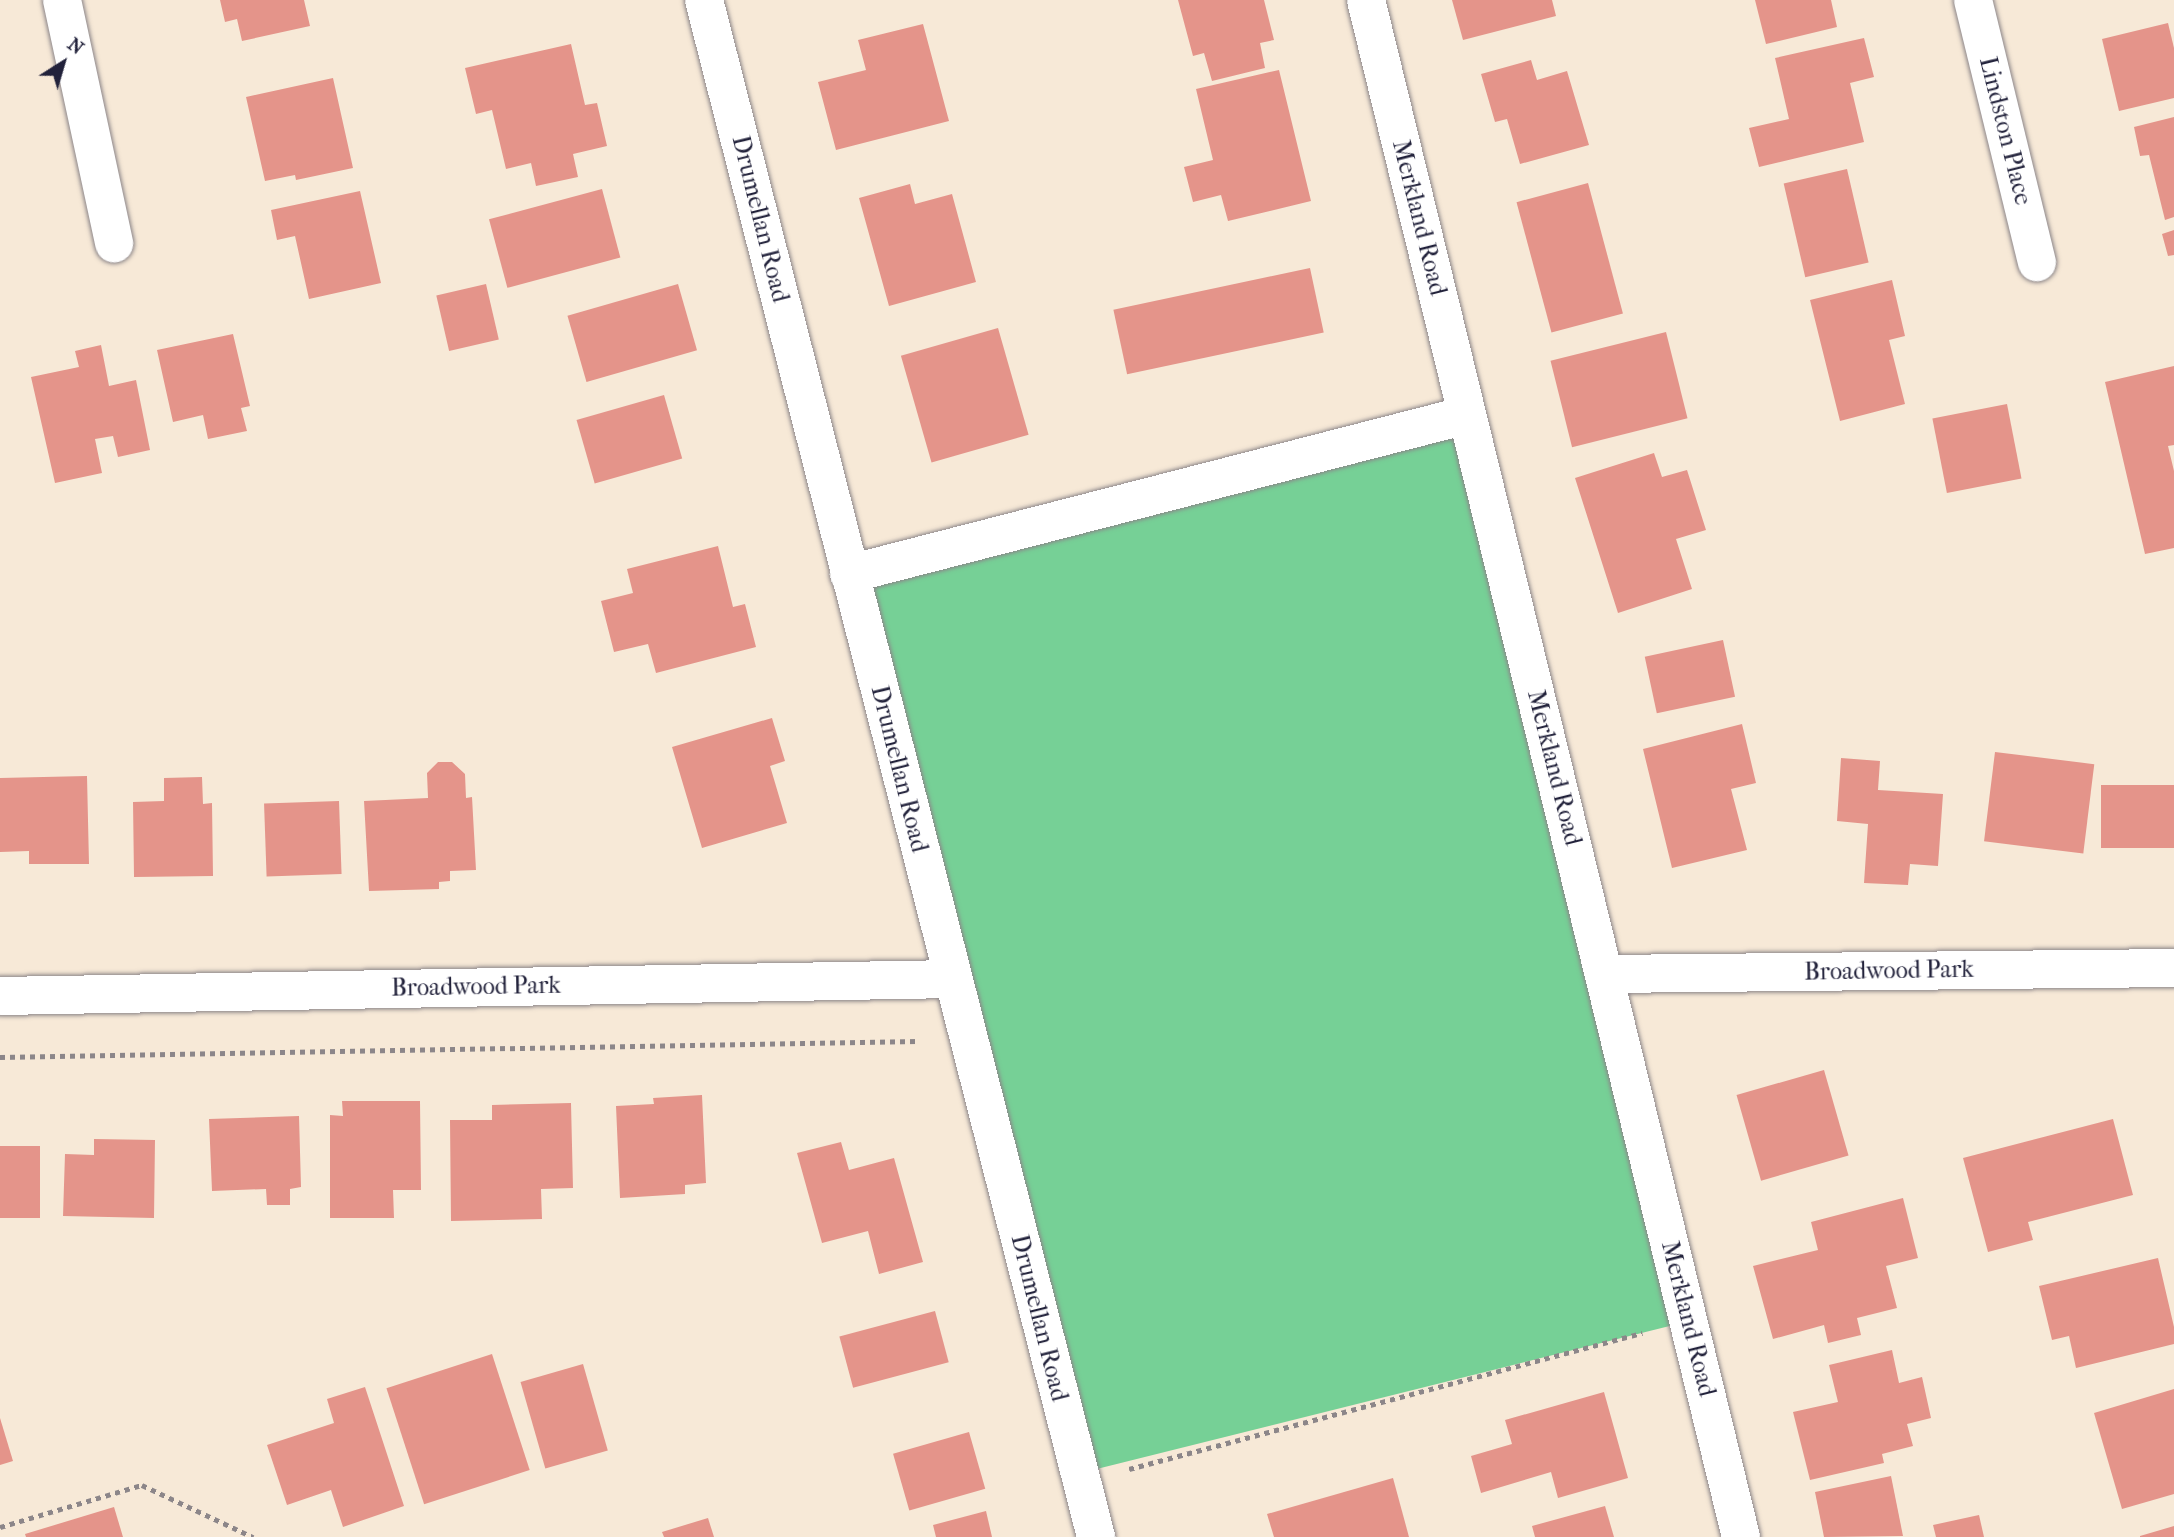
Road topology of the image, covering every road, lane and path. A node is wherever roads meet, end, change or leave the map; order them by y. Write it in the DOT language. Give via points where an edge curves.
graph roads {
  1 [pos="62,0"];
  2 [pos="704,0"];
  3 [pos="1366,0"];
  4 [pos="1973,0"];
  5 [pos="114,243"];
  6 [pos="2036,262"];
  7 [pos="1467,415"];
  8 [pos="849,574"];
  9 [pos="2174,968"];
  10 [pos="1604,974"];
  11 [pos="952,979"];
  12 [pos="0,996"];
  13 [pos="968,1040"];
  14 [pos="0,1057"];
  15 [pos="1688,1321"];
  16 [pos="1081,1482"];
  17 [pos="0,1527"];
  18 [pos="253,1537"];
  19 [pos="1096,1537"];
  20 [pos="1741,1537"];
  1 -- 5 [label="street"];
  2 -- 8 [label="street, Drumellan Road"];
  3 -- 7 [label="street, Merkland Road"];
  4 -- 6 [label="street, Lindston Place"];
  7 -- 8 [label="street"];
  7 -- 10 [label="street, Merkland Road"];
  8 -- 11 [label="street, Drumellan Road"];
  9 -- 10 [label="street, Broadwood Park"];
  10 -- 15 [label="street, Merkland Road"];
  11 -- 12 [label="street, Broadwood Park"];
  11 -- 13 [label="street, Drumellan Road"];
  13 -- 14 [label="path"];
  13 -- 16 [label="street, Drumellan Road"];
  15 -- 16 [label="path"];
  15 -- 20 [label="street, Merkland Road"];
  16 -- 19 [label="street, Drumellan Road"];
  17 -- 18 [label="path" via="142,1485"];
}
